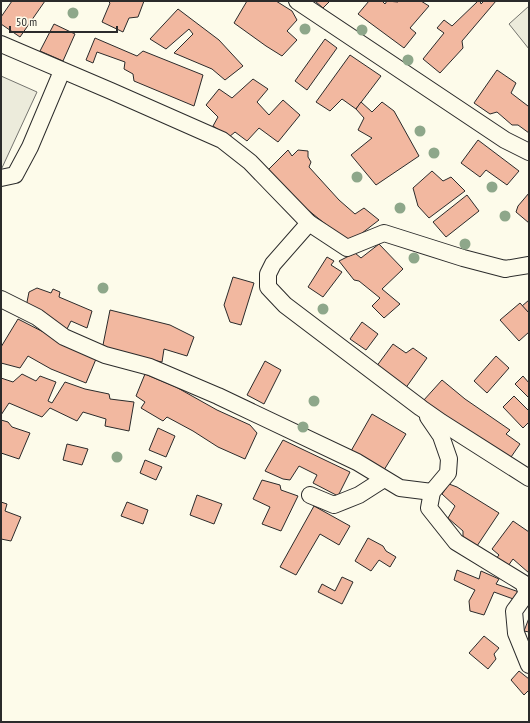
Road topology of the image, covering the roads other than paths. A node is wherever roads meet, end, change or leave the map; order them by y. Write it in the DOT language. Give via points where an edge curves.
graph roads {
  1 [pos="297,1"];
  2 [pos="1,44"];
  3 [pos="62,71"];
  4 [pos="529,152"];
  5 [pos="1,178"];
  6 [pos="309,223"];
  7 [pos="529,265"];
  8 [pos="1,298"];
  9 [pos="421,408"];
  10 [pos="529,478"];
  11 [pos="384,479"];
  12 [pos="432,492"];
  13 [pos="310,495"];
  14 [pos="529,665"];
  1 -- 4 [label="street" via="505,140"];
  2 -- 3 [label="street"];
  3 -- 5 [label="street" via="30,147 15,175"];
  3 -- 6 [label="street" via="222,140 250,162"];
  6 -- 7 [label="street" via="347,248 384,233 505,269"];
  6 -- 9 [label="street" via="273,264 268,274 268,287 285,305"];
  8 -- 11 [label="street" via="37,317 64,336 105,356 150,367 218,396 357,462"];
  9 -- 10 [label="street"];
  9 -- 12 [label="street" via="441,436 449,459 448,472"];
  11 -- 12 [label="street" via="400,488"];
  11 -- 13 [label="street" via="359,495 334,505"];
  12 -- 14 [label="street" via="429,508 456,542 523,583 527,593 514,611 515,625"];
}
